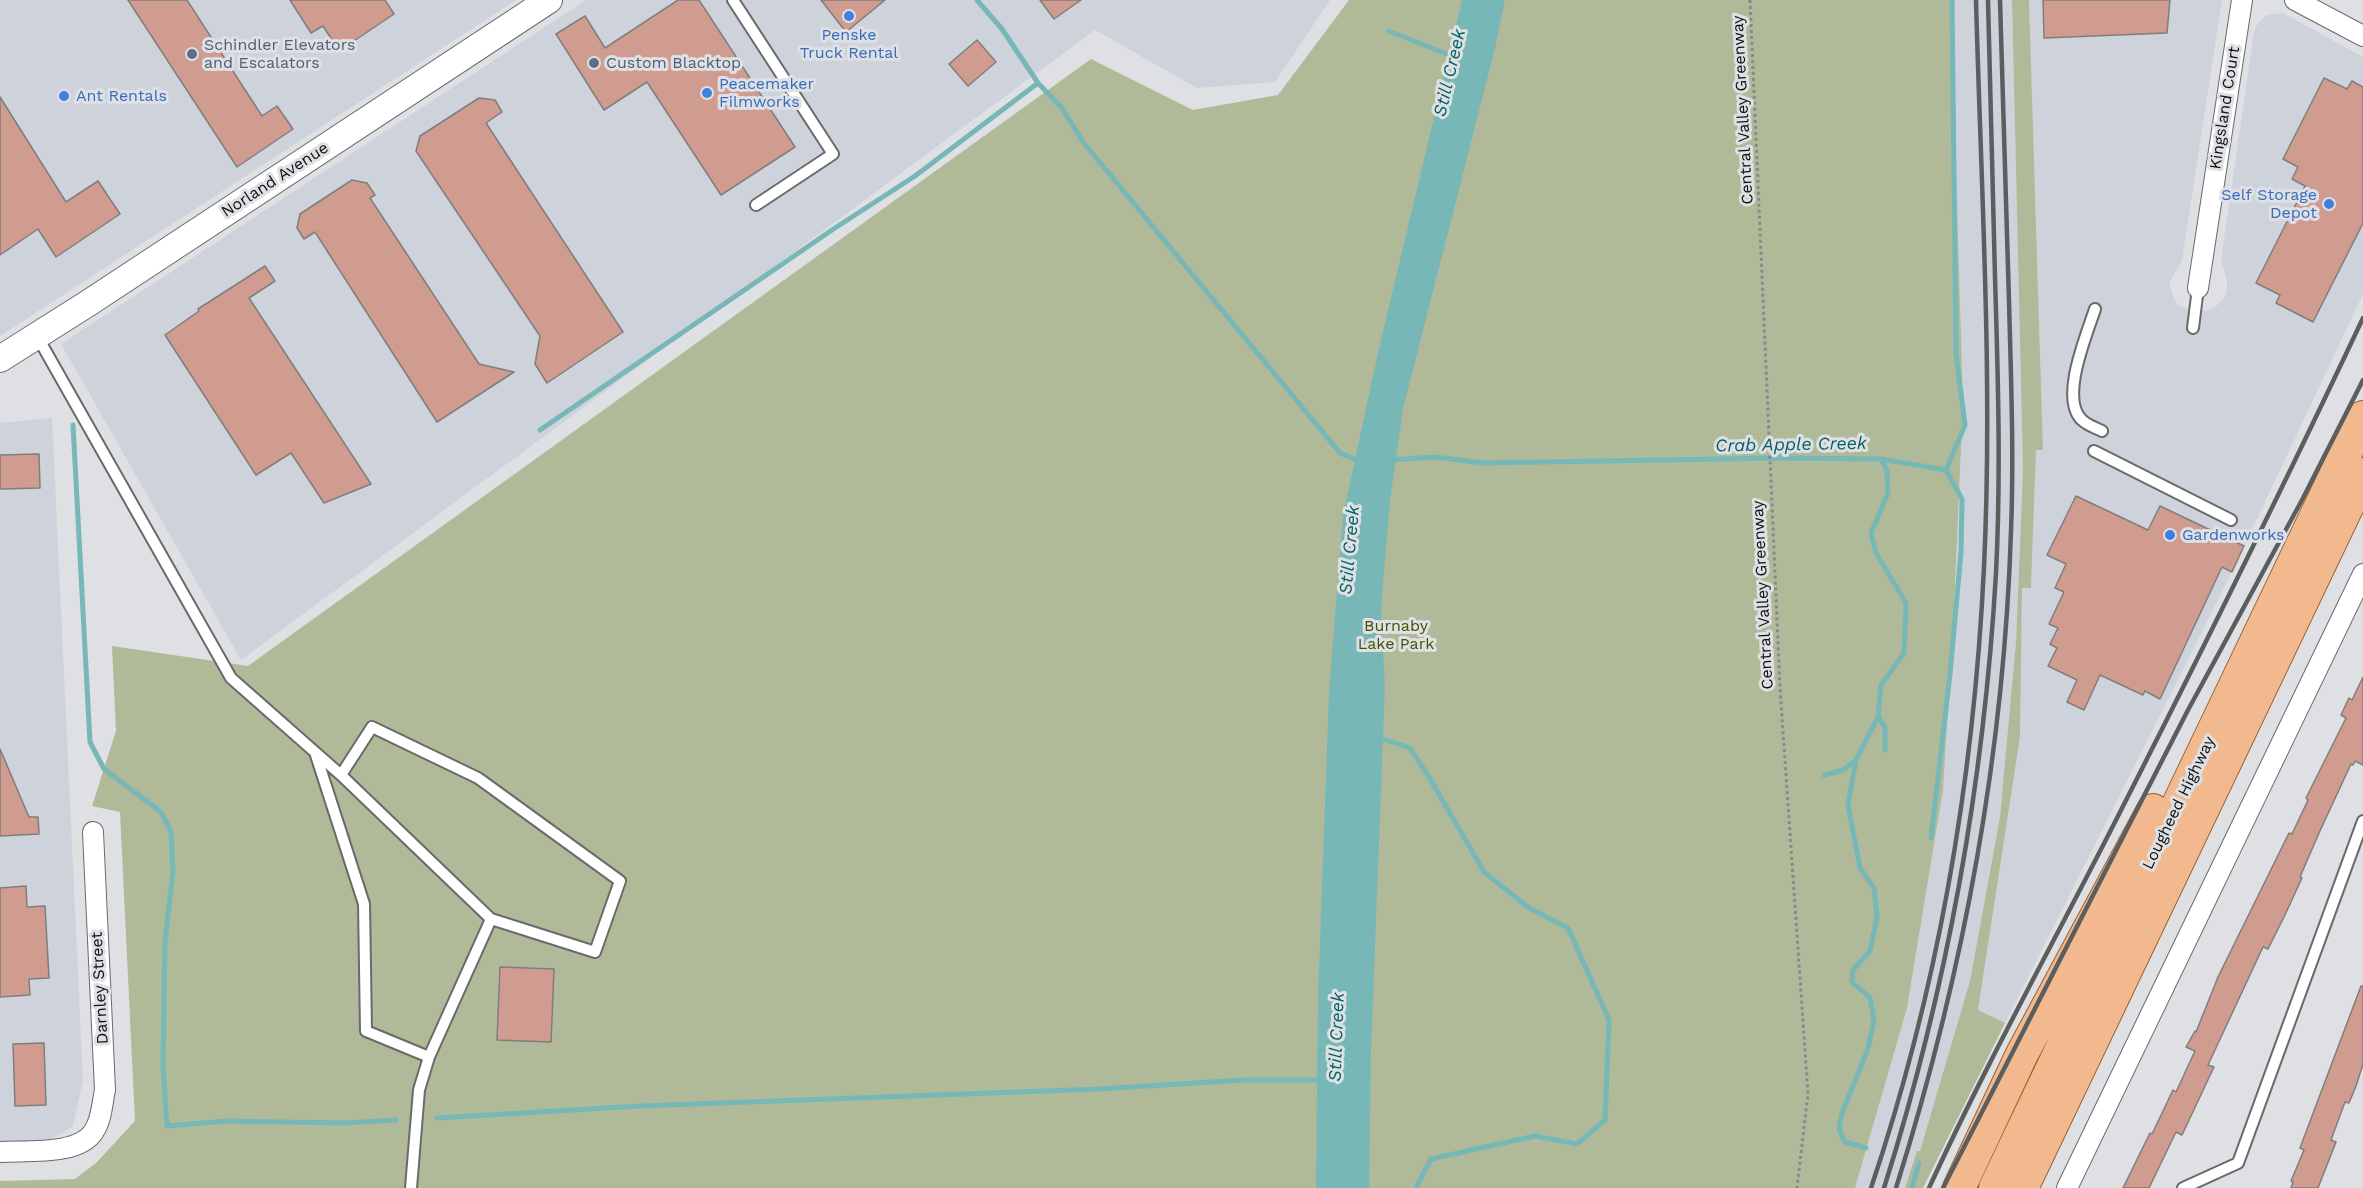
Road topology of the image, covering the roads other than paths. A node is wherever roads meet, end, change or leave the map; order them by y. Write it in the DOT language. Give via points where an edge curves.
graph roads {
  1 [pos="549,0"];
  2 [pos="733,0"];
  3 [pos="2242,0"];
  4 [pos="2295,0"];
  5 [pos="2363,36"];
  6 [pos="756,205"];
  7 [pos="2198,288"];
  8 [pos="2095,309"];
  9 [pos="2193,328"];
  10 [pos="37,335"];
  11 [pos="0,359"];
  12 [pos="2363,417"];
  13 [pos="2102,431"];
  14 [pos="2094,451"];
  15 [pos="2363,474"];
  16 [pos="2231,519"];
  17 [pos="2363,574"];
  18 [pos="2241,674"];
  19 [pos="315,752"];
  20 [pos="341,775"];
  21 [pos="2363,821"];
  22 [pos="93,832"];
  23 [pos="491,919"];
  24 [pos="429,1057"];
  25 [pos="0,1152"];
  26 [pos="411,1188"];
  27 [pos="1959,1188"];
  28 [pos="1995,1188"];
  29 [pos="2022,1188"];
  30 [pos="2067,1188"];
  31 [pos="2183,1188"];
  1 -- 10 [label="street, Norland Avenue"];
  2 -- 6 [label="lane" via="832,154"];
  3 -- 7 [label="street, Kingsland Court"];
  4 -- 5 [label="street"];
  7 -- 9 [label="lane"];
  8 -- 13 [label="lane" via="2073,380 2073,405 2081,420"];
  10 -- 11 [label="street, Norland Avenue"];
  10 -- 19 [label="lane" via="231,678"];
  12 -- 18 [label="main road, Lougheed Highway"];
  14 -- 16 [label="lane"];
  15 -- 29 [label="main road, Lougheed Highway"];
  17 -- 30 [label="street"];
  18 -- 27 [label="main road" via="2197,728 2022,1054"];
  18 -- 28 [label="main road, Lougheed Highway"];
  19 -- 20 [label="lane"];
  19 -- 24 [label="lane" via="364,904 366,1031"];
  20 -- 23 [label="lane"];
  20 -- 23 [label="lane" via="372,727 477,778 620,881 595,952"];
  21 -- 31 [label="lane" via="2238,1163"];
  22 -- 25 [label="street, Darnley Street" via="105,1090 100,1119 87,1140 79,1145"];
  23 -- 24 [label="lane"];
  24 -- 26 [label="lane" via="419,1090"];
}
